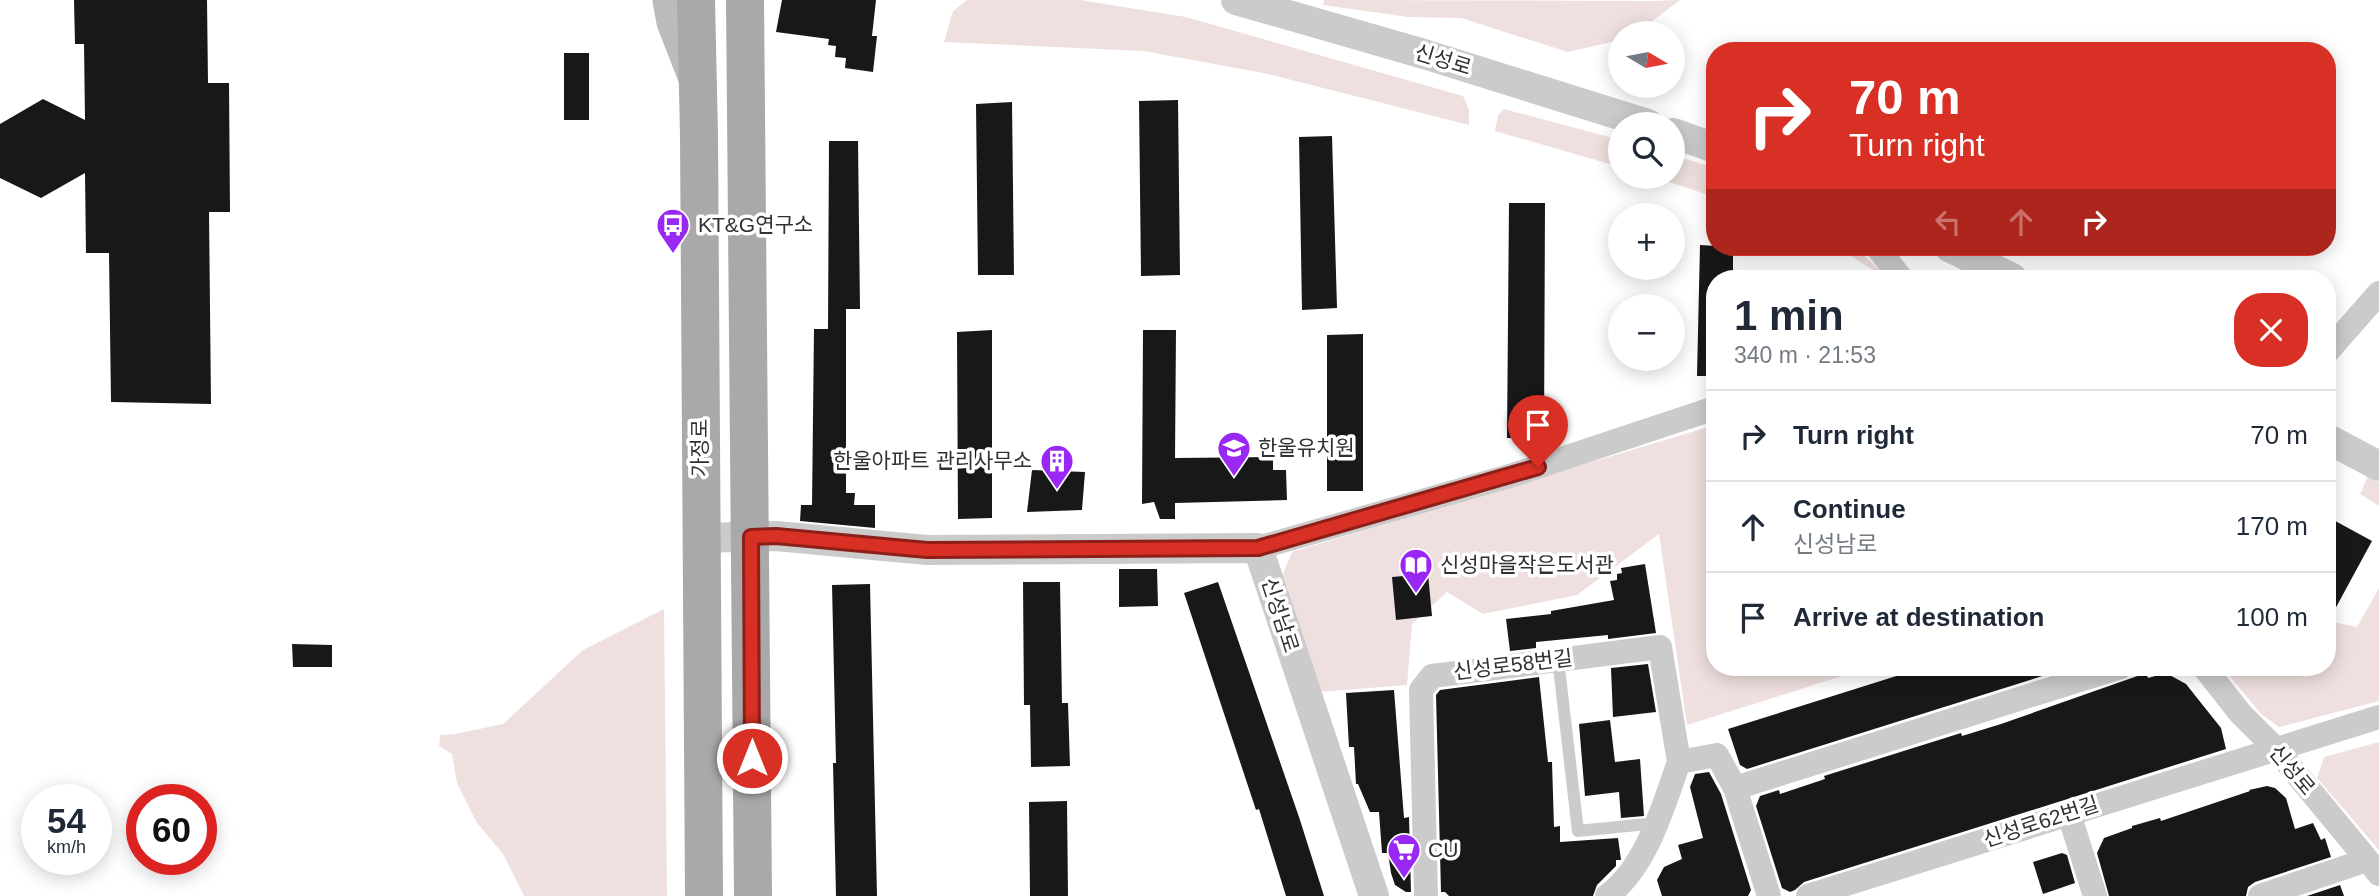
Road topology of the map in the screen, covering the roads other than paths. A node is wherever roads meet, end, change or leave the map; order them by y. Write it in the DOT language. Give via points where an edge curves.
graph roads {
  1 [pos="670,0"];
  2 [pos="696,0"];
  3 [pos="745,0"];
  4 [pos="1236,0"];
  5 [pos="698,86"];
  6 [pos="1610,112"];
  7 [pos="1685,137"];
  8 [pos="1706,145"];
  9 [pos="1884,256"];
  10 [pos="1967,256"];
  11 [pos="1895,270"];
  12 [pos="1996,270"];
  13 [pos="2379,293"];
  14 [pos="2336,342"];
  15 [pos="1706,411"];
  16 [pos="2336,443"];
  17 [pos="2379,466"];
  18 [pos="751,537"];
  19 [pos="700,538"];
  20 [pos="1258,548"];
  21 [pos="1558,659"];
  22 [pos="2093,676"];
  23 [pos="2211,676"];
  24 [pos="2379,716"];
  25 [pos="2275,748"];
  26 [pos="1679,762"];
  27 [pos="1735,789"];
  28 [pos="2069,814"];
  29 [pos="1657,823"];
  30 [pos="2373,867"];
  31 [pos="704,896"];
  32 [pos="753,896"];
  33 [pos="1374,896"];
  34 [pos="1426,896"];
  35 [pos="1607,896"];
  36 [pos="1769,896"];
  37 [pos="1808,896"];
  38 [pos="2095,896"];
  39 [pos="2260,896"];
  1 -- 5 [label="main road"];
  2 -- 5 [label="main road, 가정로"];
  3 -- 18 [label="main road"];
  4 -- 6 [label="street, 신성로"];
  5 -- 19 [label="main road, 가정로"];
  7 -- 8 [label="street"];
  9 -- 11 [label="street"];
  10 -- 12 [label="street"];
  13 -- 14 [label="street"];
  15 -- 20 [label="street, 신성남로" via="1513,475"];
  16 -- 17 [label="street"];
  18 -- 19 [label="street"];
  18 -- 20 [label="street" via="927,550"];
  18 -- 32 [label="main road"];
  19 -- 31 [label="main road, 가정로"];
  20 -- 33 [label="street, 신성남로"];
  21 -- 26 [label="street, 신성로58번길" via="1660,647"];
  21 -- 29 [label="lane" via="1578,831"];
  21 -- 34 [label="street, 신성로58번길" via="1432,676 1421,690"];
  22 -- 27 [label="street"];
  23 -- 25 [label="street, 신성로"];
  24 -- 25 [label="street, 신성로62번길"];
  25 -- 28 [label="street, 신성로62번길"];
  25 -- 30 [label="street, 신성로"];
  26 -- 27 [label="street" via="1717,755"];
  26 -- 29 [label="street, 신성로58번길"];
  27 -- 36 [label="street"];
  28 -- 37 [label="street, 신성로62번길"];
  28 -- 38 [label="street"];
  29 -- 35 [label="street, 신성로58번길" via="1639,860"];
  30 -- 39 [label="street"];
}
